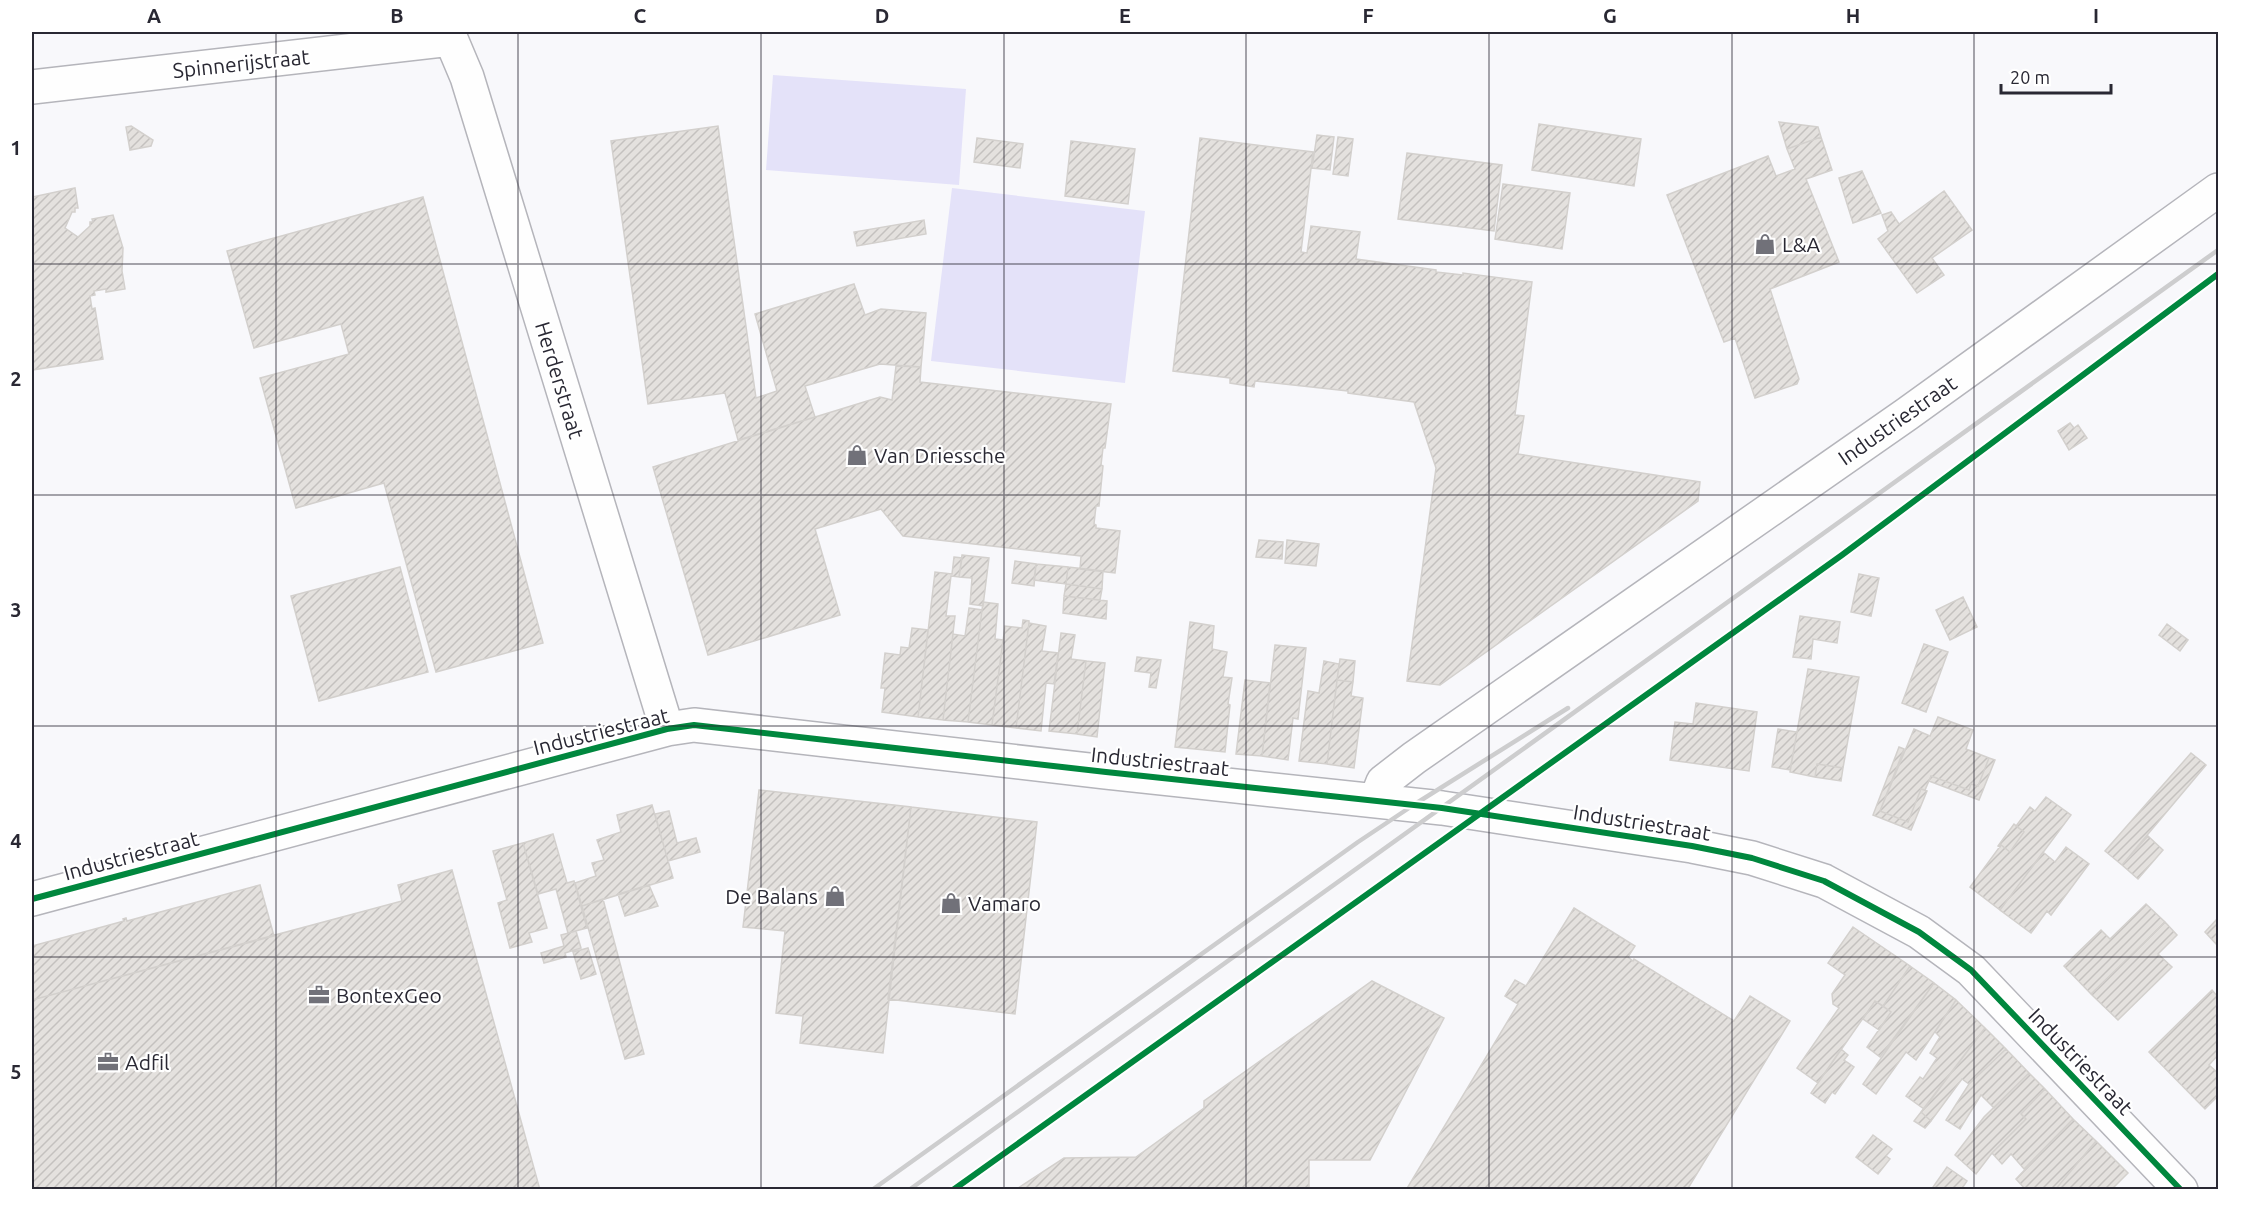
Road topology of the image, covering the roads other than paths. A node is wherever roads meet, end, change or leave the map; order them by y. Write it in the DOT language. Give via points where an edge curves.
graph roads {
  1 [pos="450,35"];
  2 [pos="32,87"];
  3 [pos="2218,190"];
  4 [pos="668,729"];
  5 [pos="1376,800"];
  6 [pos="32,898"];
  7 [pos="2181,1190"];
  1 -- 2 [label="street, Spinnerijstraat"];
  1 -- 4 [label="street, Herderstraat" via="471,88"];
  3 -- 5 [label="street, Industriestraat" via="1907,414 1414,758 1383,782"];
  4 -- 5 [label="street, Industriestraat" via="694,725"];
  4 -- 6 [label="street, Industriestraat"];
  5 -- 7 [label="street, Industriestraat" via="1692,846 1752,858 1824,881 1919,932 1971,970"];
}
